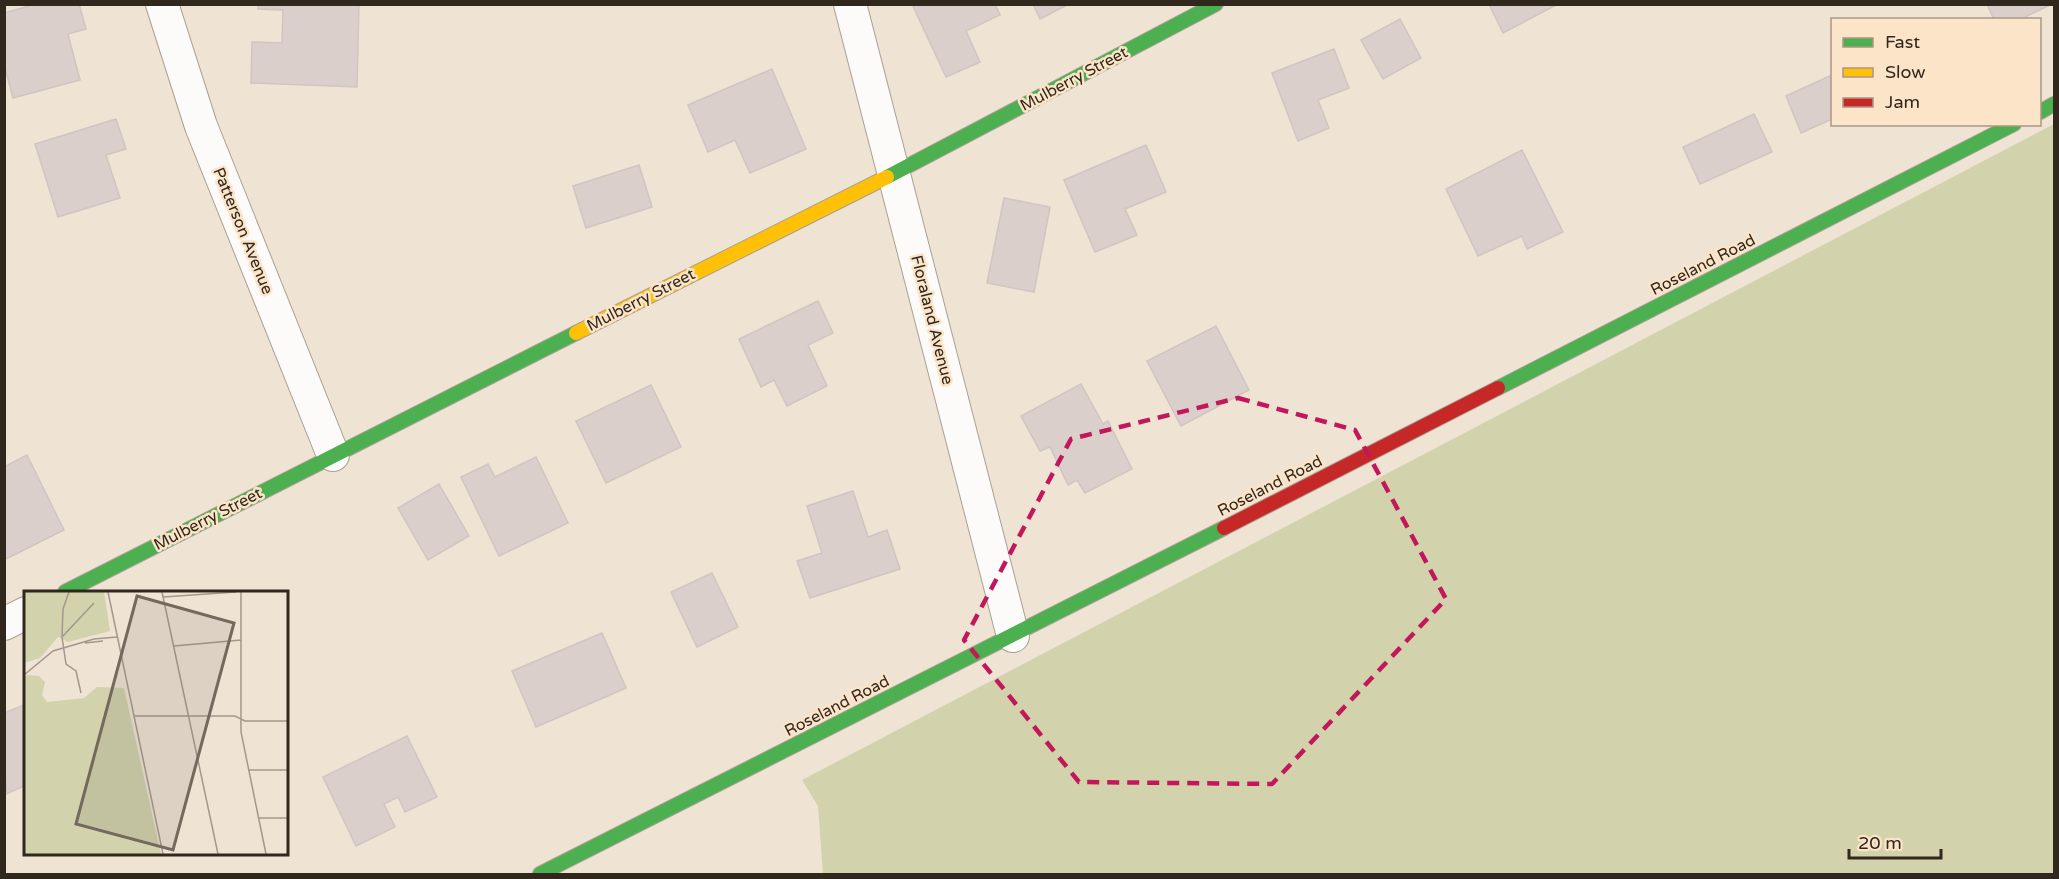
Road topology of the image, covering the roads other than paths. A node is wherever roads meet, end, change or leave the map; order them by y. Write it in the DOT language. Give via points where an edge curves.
graph roads {
  1 [pos="162,4"];
  2 [pos="849,4"];
  3 [pos="1216,4"];
  4 [pos="2055,104"];
  5 [pos="2041,111"];
  6 [pos="2010,126"];
  7 [pos="895,173"];
  8 [pos="333,455"];
  9 [pos="67,591"];
  10 [pos="24,614"];
  11 [pos="4,624"];
  12 [pos="1013,636"];
  13 [pos="540,874"];
  1 -- 8 [label="street, Patterson Avenue" via="201,126"];
  2 -- 7 [label="street, Floraland Avenue"];
  3 -- 7 [label="main road, Mulberry Street"];
  4 -- 5 [label="main road"];
  6 -- 12 [label="main road, Roseland Road"];
  7 -- 8 [label="main road, Mulberry Street"];
  7 -- 12 [label="street, Floraland Avenue"];
  8 -- 9 [label="main road, Mulberry Street"];
  10 -- 11 [label="street"];
  12 -- 13 [label="main road, Roseland Road"];
}
